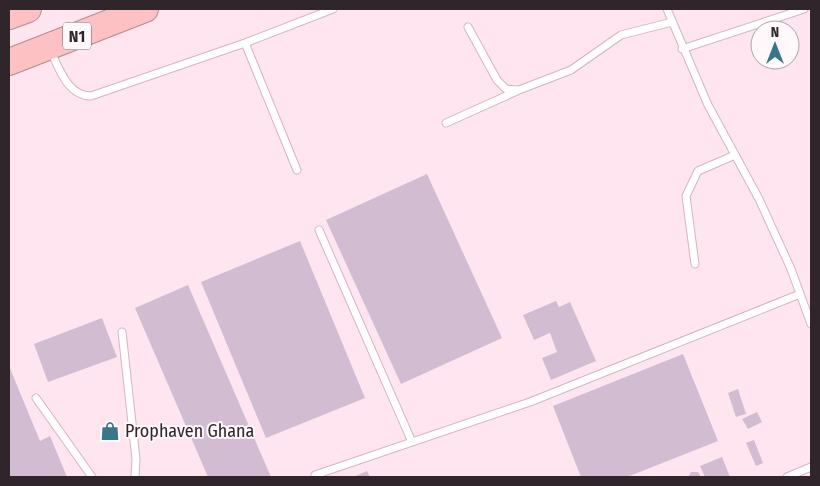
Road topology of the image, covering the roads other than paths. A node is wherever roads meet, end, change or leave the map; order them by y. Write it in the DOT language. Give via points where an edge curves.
graph roads {
  1 [pos="28,9"];
  2 [pos="144,9"];
  3 [pos="333,9"];
  4 [pos="667,9"];
  5 [pos="804,9"];
  6 [pos="9,16"];
  7 [pos="672,22"];
  8 [pos="468,27"];
  9 [pos="245,43"];
  10 [pos="48,47"];
  11 [pos="682,49"];
  12 [pos="9,62"];
  13 [pos="519,90"];
  14 [pos="446,124"];
  15 [pos="735,155"];
  16 [pos="297,170"];
  17 [pos="319,230"];
  18 [pos="694,264"];
  19 [pos="800,294"];
  20 [pos="811,324"];
  21 [pos="122,332"];
  22 [pos="36,398"];
  23 [pos="412,442"];
  24 [pos="811,467"];
  25 [pos="315,475"];
  26 [pos="92,477"];
  27 [pos="135,477"];
  28 [pos="787,477"];
  1 -- 6 [label="highway"];
  2 -- 10 [label="highway, N1"];
  3 -- 9 [label="lane"];
  4 -- 7 [label="lane"];
  5 -- 11 [label="lane"];
  7 -- 11 [label="lane"];
  7 -- 13 [label="lane" via="622,35 572,70"];
  8 -- 13 [label="lane" via="497,80 506,89"];
  9 -- 10 [label="lane" via="91,96 75,92"];
  9 -- 16 [label="lane"];
  10 -- 12 [label="highway, N1"];
  11 -- 15 [label="lane"];
  13 -- 14 [label="lane"];
  15 -- 18 [label="lane" via="698,172 686,196"];
  15 -- 19 [label="lane" via="759,198"];
  17 -- 23 [label="lane"];
  19 -- 20 [label="lane"];
  19 -- 23 [label="lane" via="530,402"];
  21 -- 27 [label="lane" via="136,460"];
  22 -- 26 [label="lane"];
  23 -- 25 [label="lane"];
  24 -- 28 [label="lane"];
}
